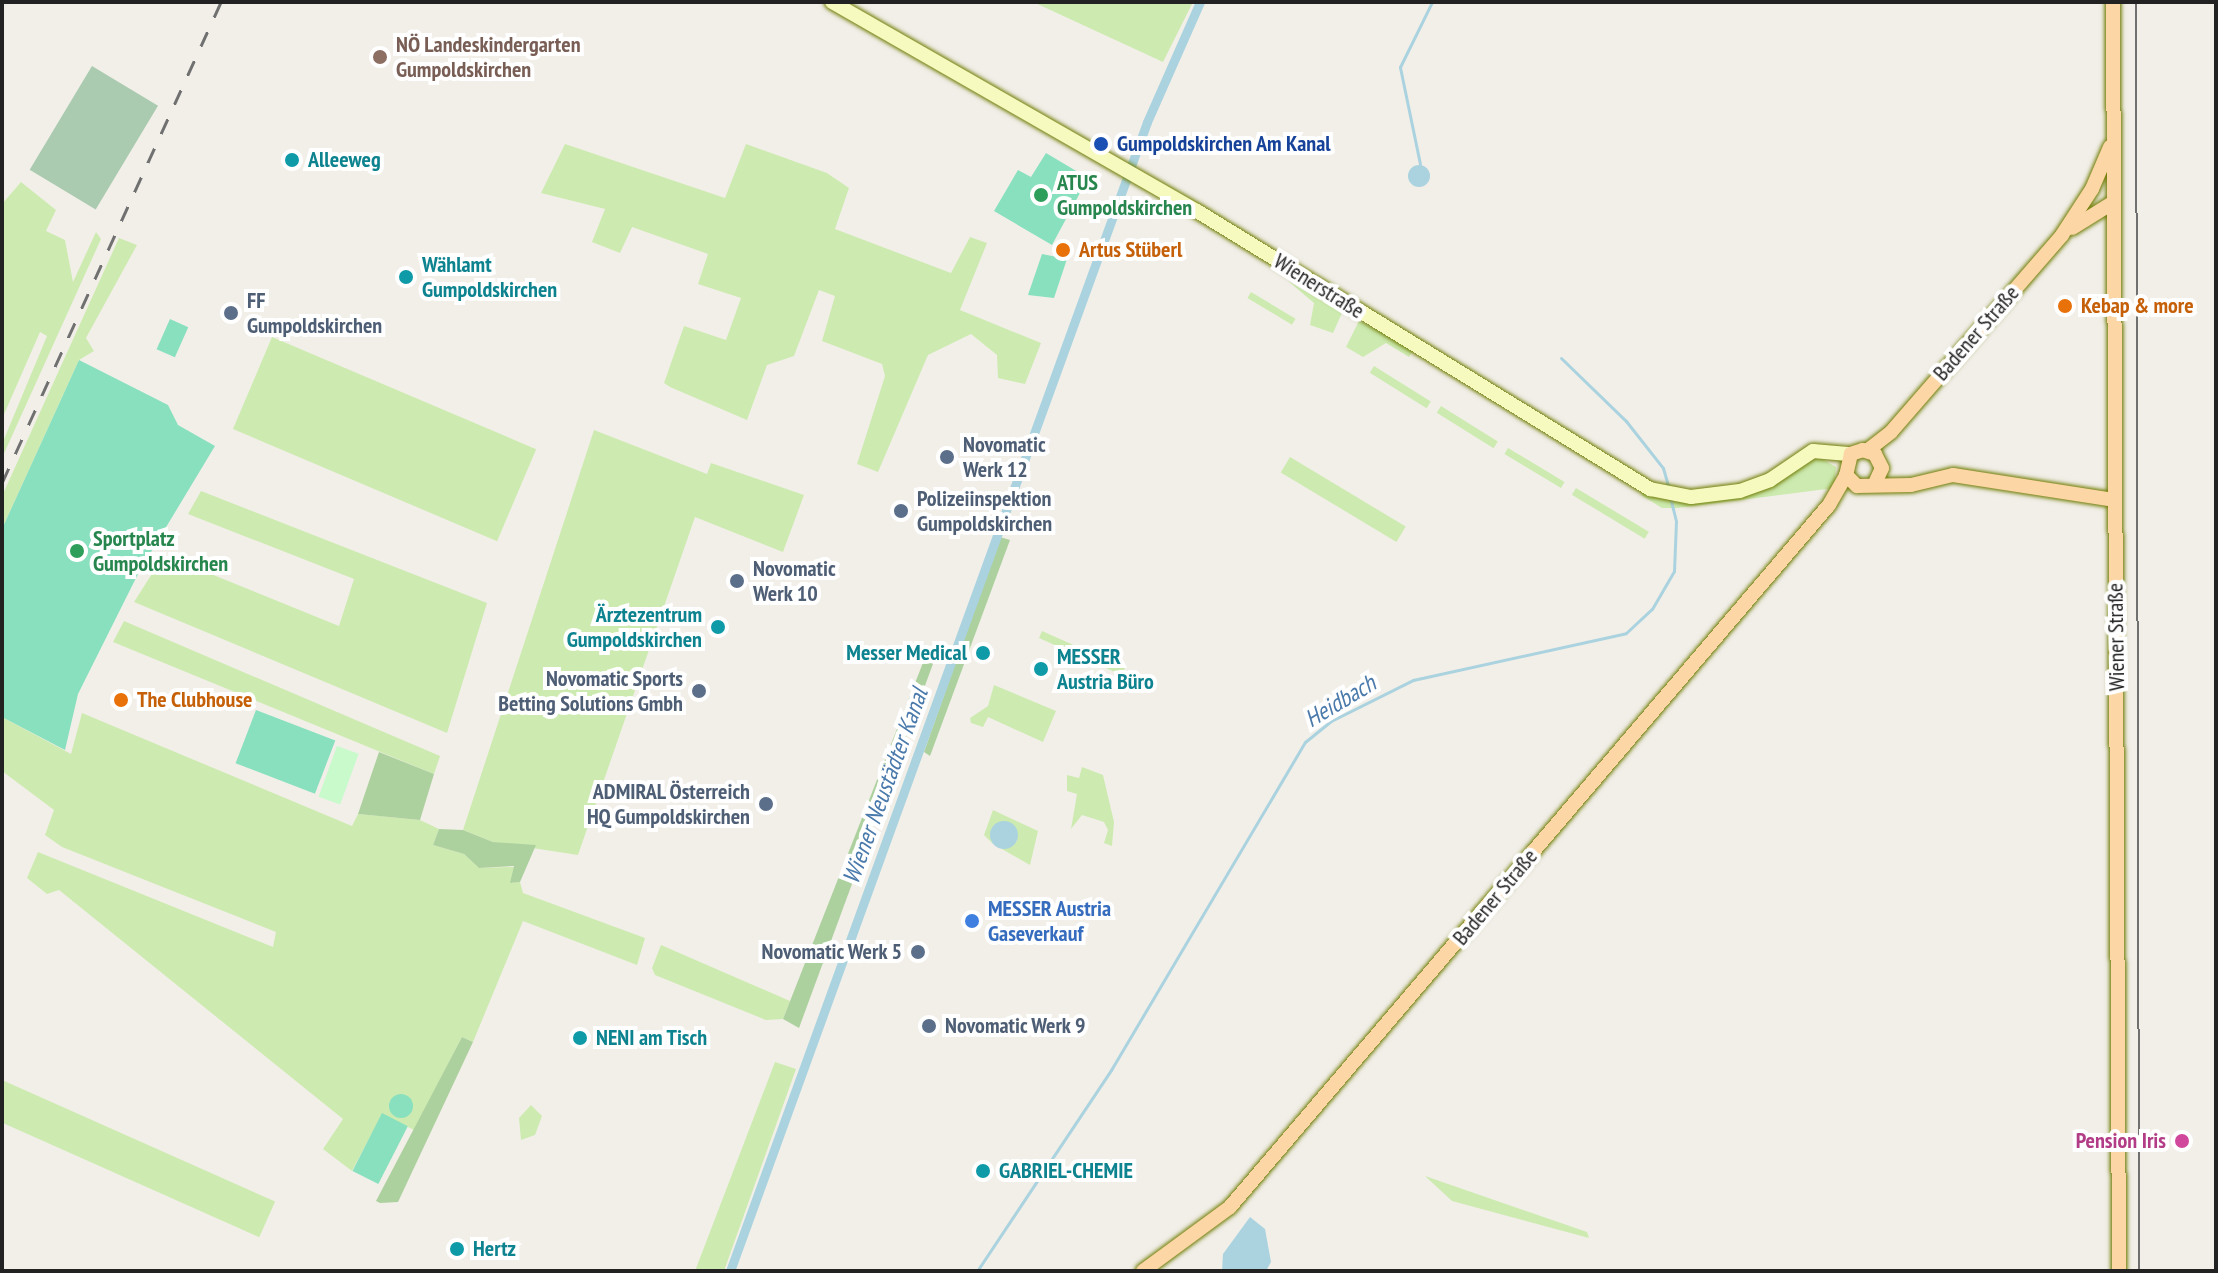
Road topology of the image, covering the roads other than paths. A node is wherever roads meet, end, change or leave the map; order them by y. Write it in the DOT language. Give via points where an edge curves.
graph roads {
  1 [pos="832,2"];
  2 [pos="2113,2"];
  3 [pos="2114,138"];
  4 [pos="2114,202"];
  5 [pos="2062,235"];
  6 [pos="1891,432"];
  7 [pos="1868,450"];
  8 [pos="1847,465"];
  9 [pos="1879,470"];
  10 [pos="1857,486"];
  11 [pos="2115,500"];
  12 [pos="1829,505"];
  13 [pos="1143,1271"];
  14 [pos="2119,1271"];
  1 -- 8 [label="street, Wienerstraße" via="1667,495 1755,487 1813,451"];
  2 -- 3 [label="main road, Wiener Straße"];
  3 -- 4 [label="main road, Wiener Straße"];
  3 -- 5 [label="main road" via="2092,189"];
  4 -- 5 [label="main road"];
  4 -- 11 [label="main road, Wiener Straße"];
  5 -- 6 [label="main road, Badener Straße"];
  6 -- 7 [label="main road, Badener Straße"];
  6 -- 9 [label="main road, Badener Straße"];
  7 -- 8 [label="main road"];
  7 -- 9 [label="main road"];
  8 -- 10 [label="main road"];
  8 -- 12 [label="main road, Badener Straße"];
  9 -- 10 [label="main road, Badener Straße"];
  9 -- 11 [label="main road" via="1911,485 1953,475"];
  10 -- 12 [label="main road, Badener Straße"];
  11 -- 14 [label="main road, Wiener Straße"];
  12 -- 13 [label="main road, Badener Straße" via="1230,1207"];
}
